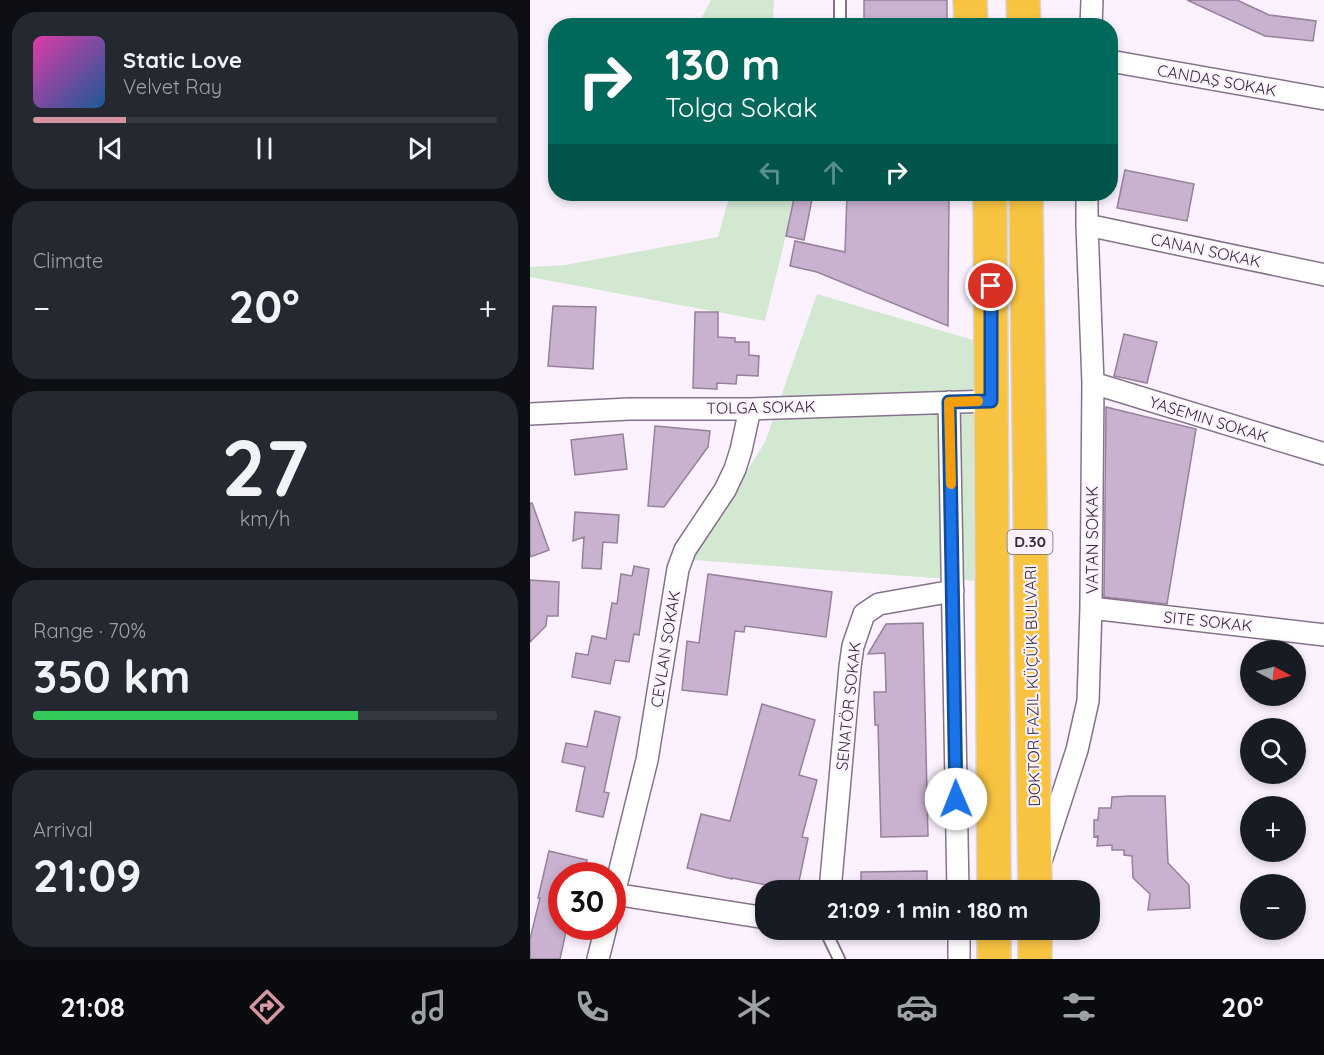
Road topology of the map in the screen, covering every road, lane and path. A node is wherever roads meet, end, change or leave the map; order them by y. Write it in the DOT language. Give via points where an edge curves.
graph roads {
  1 [pos="840,0"];
  2 [pos="970,0"];
  3 [pos="988,0"];
  4 [pos="1023,0"];
  5 [pos="1092,0"];
  6 [pos="840,18"];
  7 [pos="971,18"];
  8 [pos="989,18"];
  9 [pos="1024,18"];
  10 [pos="1091,18"];
  11 [pos="1118,62"];
  12 [pos="1325,99"];
  13 [pos="990,201"];
  14 [pos="1026,201"];
  15 [pos="1087,201"];
  16 [pos="1087,225"];
  17 [pos="1325,275"];
  18 [pos="1092,383"];
  19 [pos="991,401"];
  20 [pos="949,402"];
  21 [pos="750,409"];
  22 [pos="530,414"];
  23 [pos="1325,454"];
  24 [pos="953,591"];
  25 [pos="1091,608"];
  26 [pos="1325,634"];
  27 [pos="622,862"];
  28 [pos="831,880"];
  29 [pos="958,880"];
  30 [pos="994,880"];
  31 [pos="1035,880"];
  32 [pos="1037,880"];
  33 [pos="626,900"];
  34 [pos="755,917"];
  35 [pos="603,940"];
  36 [pos="830,940"];
  37 [pos="959,940"];
  38 [pos="994,940"];
  39 [pos="1035,940"];
  40 [pos="599,959"];
  41 [pos="839,959"];
  42 [pos="959,959"];
  43 [pos="994,959"];
  44 [pos="1036,959"];
  1 -- 6 [label="lane"];
  2 -- 7 [label="highway"];
  3 -- 8 [label="highway"];
  4 -- 9 [label="highway"];
  5 -- 10 [label="street"];
  11 -- 12 [label="street, CANDAŞ SOKAK"];
  13 -- 19 [label="highway, D.30"];
  14 -- 31 [label="highway, D.30"];
  15 -- 16 [label="street, VATAN SOKAK"];
  16 -- 17 [label="street, CANAN SOKAK"];
  16 -- 18 [label="street, VATAN SOKAK"];
  18 -- 23 [label="street, YASEMIN SOKAK"];
  18 -- 25 [label="street, VATAN SOKAK"];
  19 -- 20 [label="street, TOLGA SOKAK"];
  19 -- 30 [label="highway, D.30"];
  20 -- 21 [label="street, TOLGA SOKAK"];
  20 -- 24 [label="street"];
  21 -- 22 [label="street, TOLGA SOKAK"];
  21 -- 27 [label="street, CEVLAN SOKAK" via="735,469 685,550 678,569 647,760"];
  24 -- 28 [label="street, SENATÖR SOKAK" via="880,604 864,614 850,667"];
  24 -- 29 [label="street"];
  25 -- 26 [label="street, SITE SOKAK"];
  25 -- 32 [label="street, VATAN SOKAK" via="1088,701"];
  33 -- 34 [label="street"];
  35 -- 40 [label="street"];
  36 -- 41 [label="lane"];
  37 -- 42 [label="street"];
  38 -- 43 [label="highway"];
  39 -- 44 [label="highway"];
}
